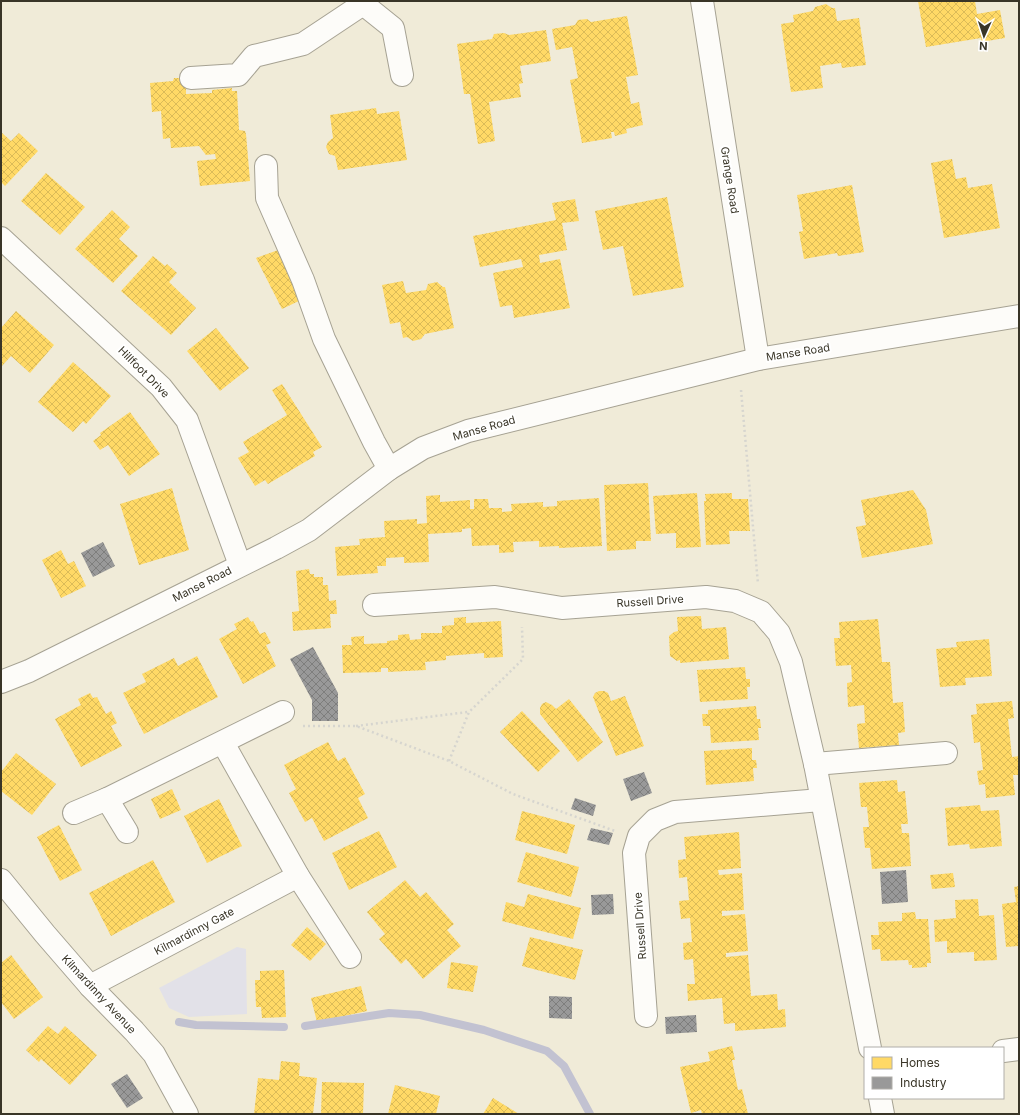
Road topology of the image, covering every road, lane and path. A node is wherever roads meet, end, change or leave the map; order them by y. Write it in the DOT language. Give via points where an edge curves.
graph roads {
  1 [pos="702,1"];
  2 [pos="364,2"];
  3 [pos="402,75"];
  4 [pos="191,78"];
  5 [pos="266,166"];
  6 [pos="1,238"];
  7 [pos="1019,316"];
  8 [pos="748,362"];
  9 [pos="389,469"];
  10 [pos="240,565"];
  11 [pos="374,605"];
  12 [pos="540,605"];
  13 [pos="761,612"];
  14 [pos="1,682"];
  15 [pos="282,712"];
  16 [pos="469,712"];
  17 [pos="356,726"];
  18 [pos="222,743"];
  19 [pos="946,753"];
  20 [pos="448,761"];
  21 [pos="815,764"];
  22 [pos="107,798"];
  23 [pos="821,800"];
  24 [pos="74,813"];
  25 [pos="126,832"];
  26 [pos="639,836"];
  27 [pos="298,876"];
  28 [pos="1,880"];
  29 [pos="350,957"];
  30 [pos="90,986"];
  31 [pos="646,1016"];
  32 [pos="870,1047"];
  33 [pos="1019,1049"];
  34 [pos="1004,1051"];
  35 [pos="880,1099"];
  36 [pos="187,1114"];
  37 [pos="884,1114"];
  1 -- 8 [label="street, Grange Road"];
  2 -- 3 [label="street" via="393,28"];
  2 -- 4 [label="street" via="303,44 254,56 238,75"];
  5 -- 9 [label="street" via="267,198 303,280 324,339"];
  6 -- 10 [label="street, Hillfoot Drive" via="161,387 188,420"];
  7 -- 8 [label="street, Manse Road"];
  8 -- 9 [label="street, Manse Road" via="468,431 423,448"];
  8 -- 13 [label="path"];
  9 -- 10 [label="street, Manse Road" via="309,530"];
  10 -- 14 [label="street, Manse Road" via="29,671"];
  11 -- 12 [label="street, Russell Drive" via="495,597"];
  12 -- 13 [label="street, Russell Drive" via="562,608 706,597 735,601"];
  12 -- 16 [label="path" via="522,626 523,658"];
  13 -- 21 [label="street, Russell Drive" via="779,634 791,662"];
  15 -- 17 [label="path" via="295,726"];
  15 -- 18 [label="street"];
  16 -- 17 [label="path"];
  16 -- 20 [label="path"];
  17 -- 20 [label="path"];
  18 -- 22 [label="street"];
  18 -- 27 [label="street"];
  19 -- 21 [label="street"];
  20 -- 26 [label="path" via="513,794 621,833"];
  21 -- 23 [label="street, Russell Drive"];
  22 -- 24 [label="street"];
  22 -- 25 [label="street"];
  23 -- 26 [label="street" via="675,812 655,820"];
  23 -- 32 [label="street, Russell Drive"];
  26 -- 31 [label="street, Russell Drive" via="634,853"];
  27 -- 29 [label="street"];
  27 -- 30 [label="street, Kilmardinny Gate"];
  28 -- 30 [label="street, Kilmardinny Avenue"];
  30 -- 36 [label="street, Kilmardinny Avenue" via="154,1054"];
  33 -- 34 [label="street"];
  35 -- 37 [label="street"];
}
